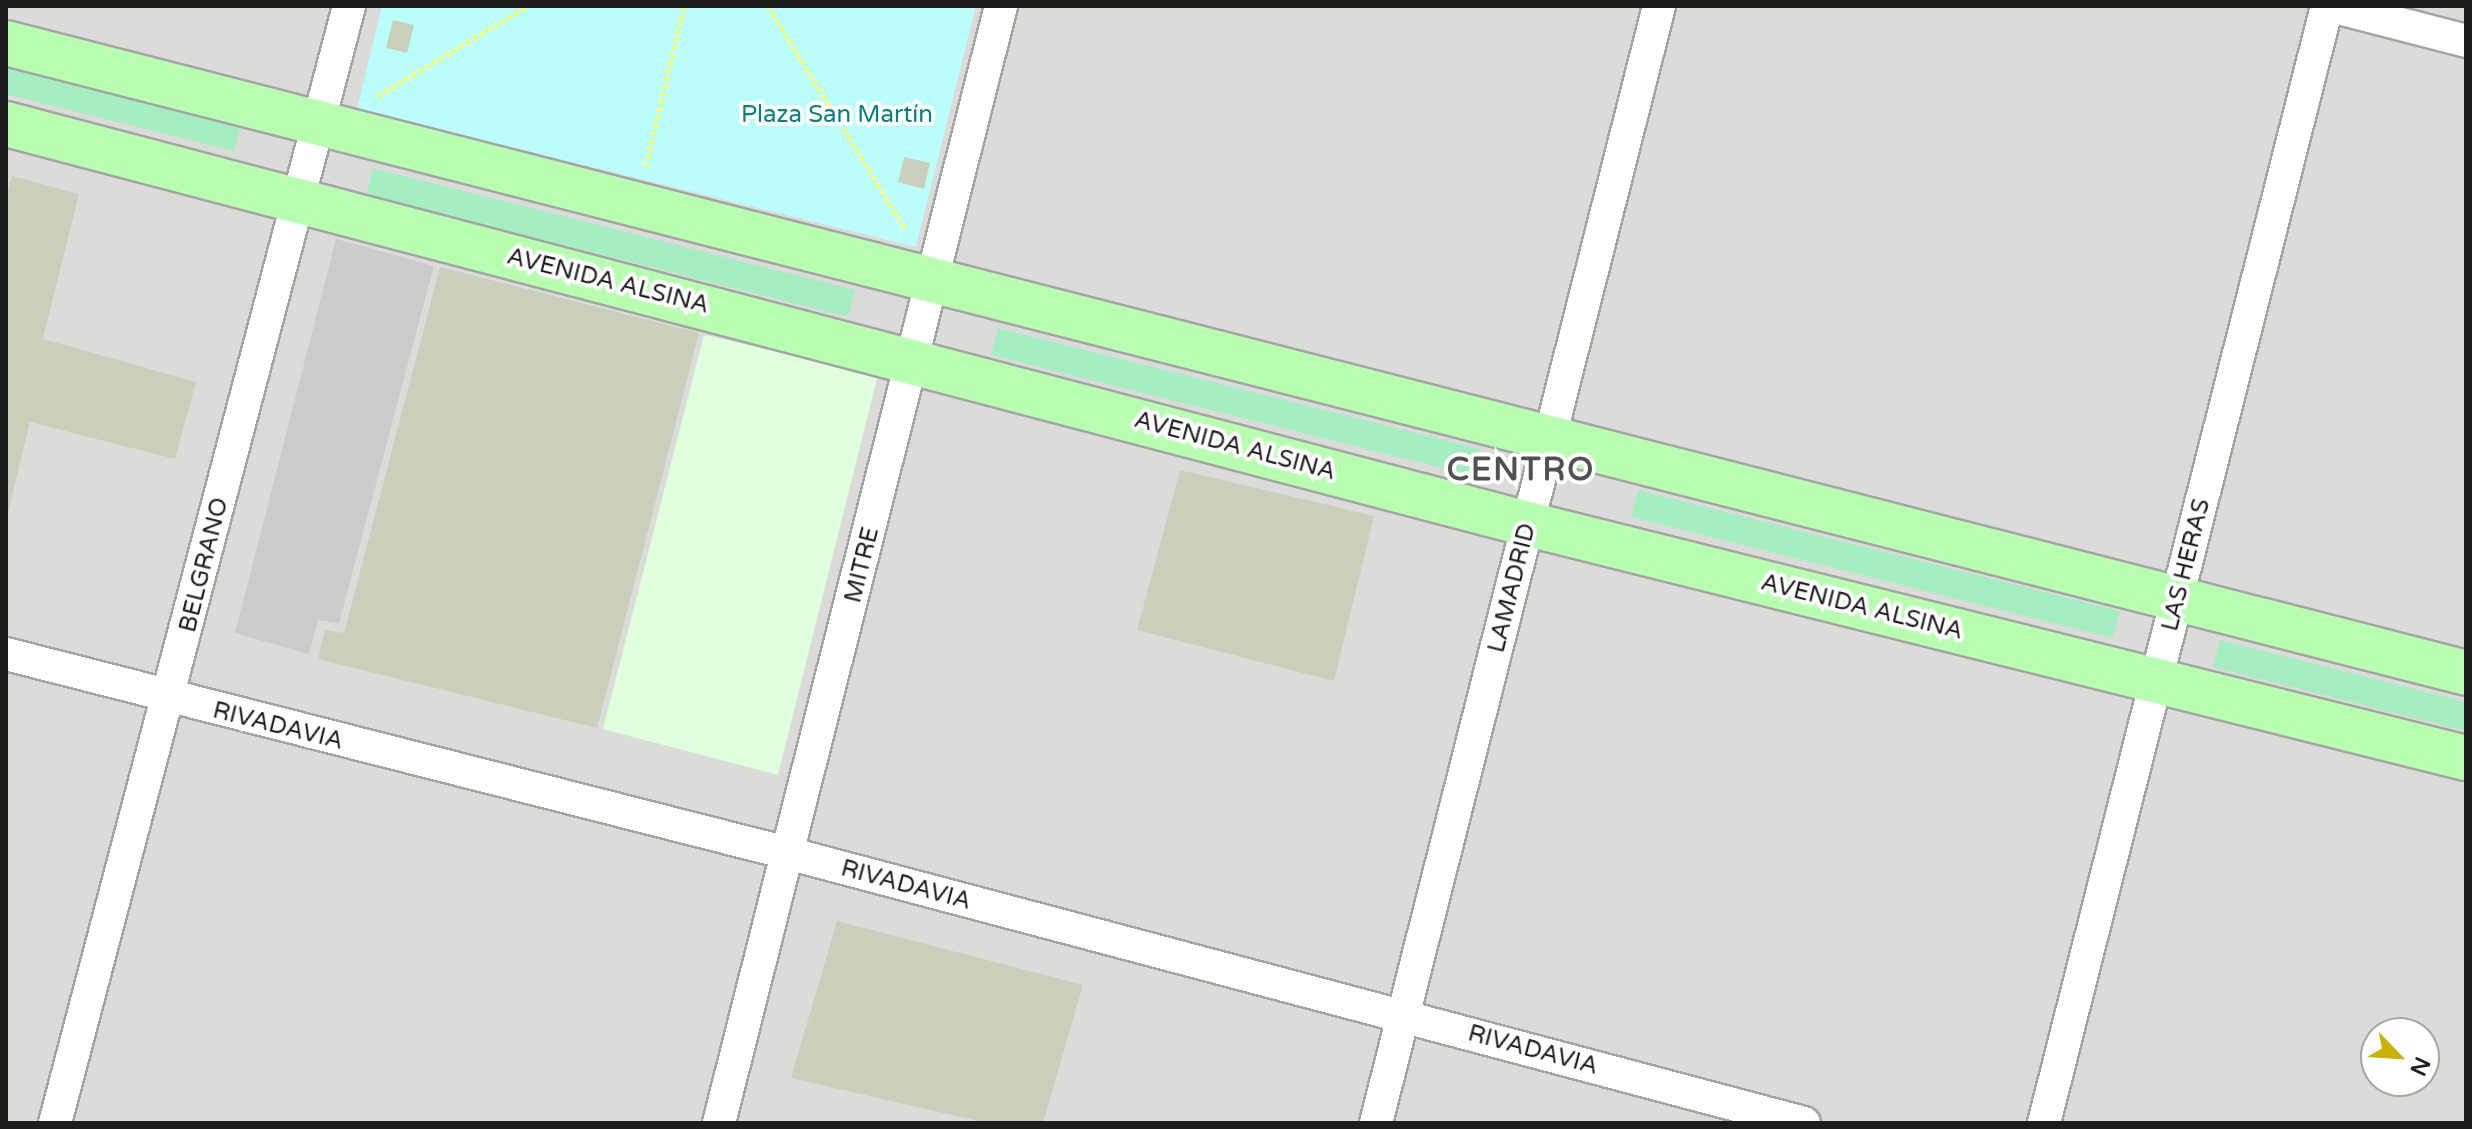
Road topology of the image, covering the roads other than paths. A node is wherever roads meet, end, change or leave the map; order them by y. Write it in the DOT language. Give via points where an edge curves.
graph roads {
  1 [pos="349,6"];
  2 [pos="1001,6"];
  3 [pos="1659,6"];
  4 [pos="2329,6"];
  5 [pos="2466,41"];
  6 [pos="6,43"];
  7 [pos="6,124"];
  8 [pos="319,124"];
  9 [pos="296,201"];
  10 [pos="932,281"];
  11 [pos="913,359"];
  12 [pos="1550,439"];
  13 [pos="1528,524"];
  14 [pos="2178,599"];
  15 [pos="6,654"];
  16 [pos="2466,673"];
  17 [pos="2158,680"];
  18 [pos="170,699"];
  19 [pos="2466,758"];
  20 [pos="791,854"];
  21 [pos="1403,1016"];
  22 [pos="55,1123"];
  23 [pos="719,1123"];
  24 [pos="1376,1123"];
  25 [pos="1804,1123"];
  26 [pos="2044,1123"];
  1 -- 8 [label="street, BELGRANO"];
  2 -- 10 [label="street, MITRE"];
  3 -- 12 [label="street, LAMADRID"];
  4 -- 5 [label="street"];
  4 -- 14 [label="street, LAS HERAS"];
  6 -- 8 [label="main road"];
  7 -- 9 [label="main road, AVENIDA ALSINA"];
  8 -- 9 [label="street, BELGRANO"];
  8 -- 10 [label="main road"];
  9 -- 11 [label="main road, AVENIDA ALSINA"];
  9 -- 18 [label="street, BELGRANO"];
  10 -- 11 [label="street, MITRE"];
  10 -- 12 [label="main road"];
  11 -- 13 [label="main road, AVENIDA ALSINA"];
  11 -- 20 [label="street, MITRE"];
  12 -- 13 [label="street, LAMADRID"];
  12 -- 14 [label="main road"];
  13 -- 17 [label="main road, AVENIDA ALSINA"];
  13 -- 21 [label="street, LAMADRID"];
  14 -- 16 [label="main road"];
  14 -- 17 [label="street, LAS HERAS"];
  15 -- 18 [label="street, RIVADAVIA"];
  17 -- 19 [label="main road, AVENIDA ALSINA"];
  17 -- 26 [label="street, LAS HERAS"];
  18 -- 20 [label="street, RIVADAVIA"];
  18 -- 22 [label="street, BELGRANO"];
  20 -- 21 [label="street, RIVADAVIA"];
  20 -- 23 [label="street, MITRE"];
  21 -- 24 [label="street, LAMADRID"];
  21 -- 25 [label="street, RIVADAVIA"];
}
